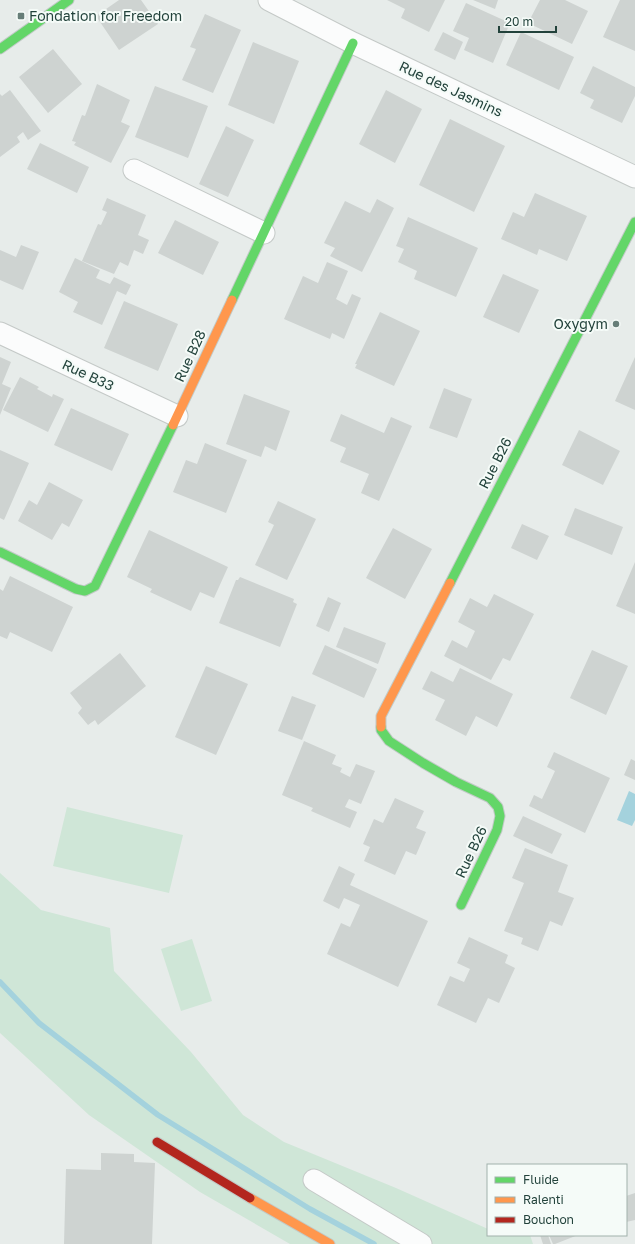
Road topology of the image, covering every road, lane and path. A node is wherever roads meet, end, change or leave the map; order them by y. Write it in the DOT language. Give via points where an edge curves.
graph roads {
  1 [pos="69,0"];
  2 [pos="269,0"];
  3 [pos="353,42"];
  4 [pos="0,49"];
  5 [pos="134,170"];
  6 [pos="635,177"];
  7 [pos="635,222"];
  8 [pos="264,233"];
  9 [pos="0,334"];
  10 [pos="177,416"];
  11 [pos="0,552"];
  12 [pos="461,905"];
  13 [pos="157,1142"];
  14 [pos="314,1180"];
  15 [pos="330,1244"];
  16 [pos="421,1244"];
  1 -- 4 [label="street"];
  2 -- 3 [label="street, Rue des Jasmins"];
  3 -- 6 [label="street, Rue des Jasmins"];
  3 -- 8 [label="street, Rue B28"];
  5 -- 8 [label="street"];
  7 -- 12 [label="street, Rue B26" via="381,716 381,730 389,741 456,782 490,798 498,807 500,816 497,830"];
  8 -- 10 [label="street, Rue B28"];
  9 -- 10 [label="street, Rue B33"];
  10 -- 11 [label="street, Rue B28" via="95,586 85,591 76,589"];
  13 -- 15 [label="street"];
  14 -- 16 [label="street"];
}
